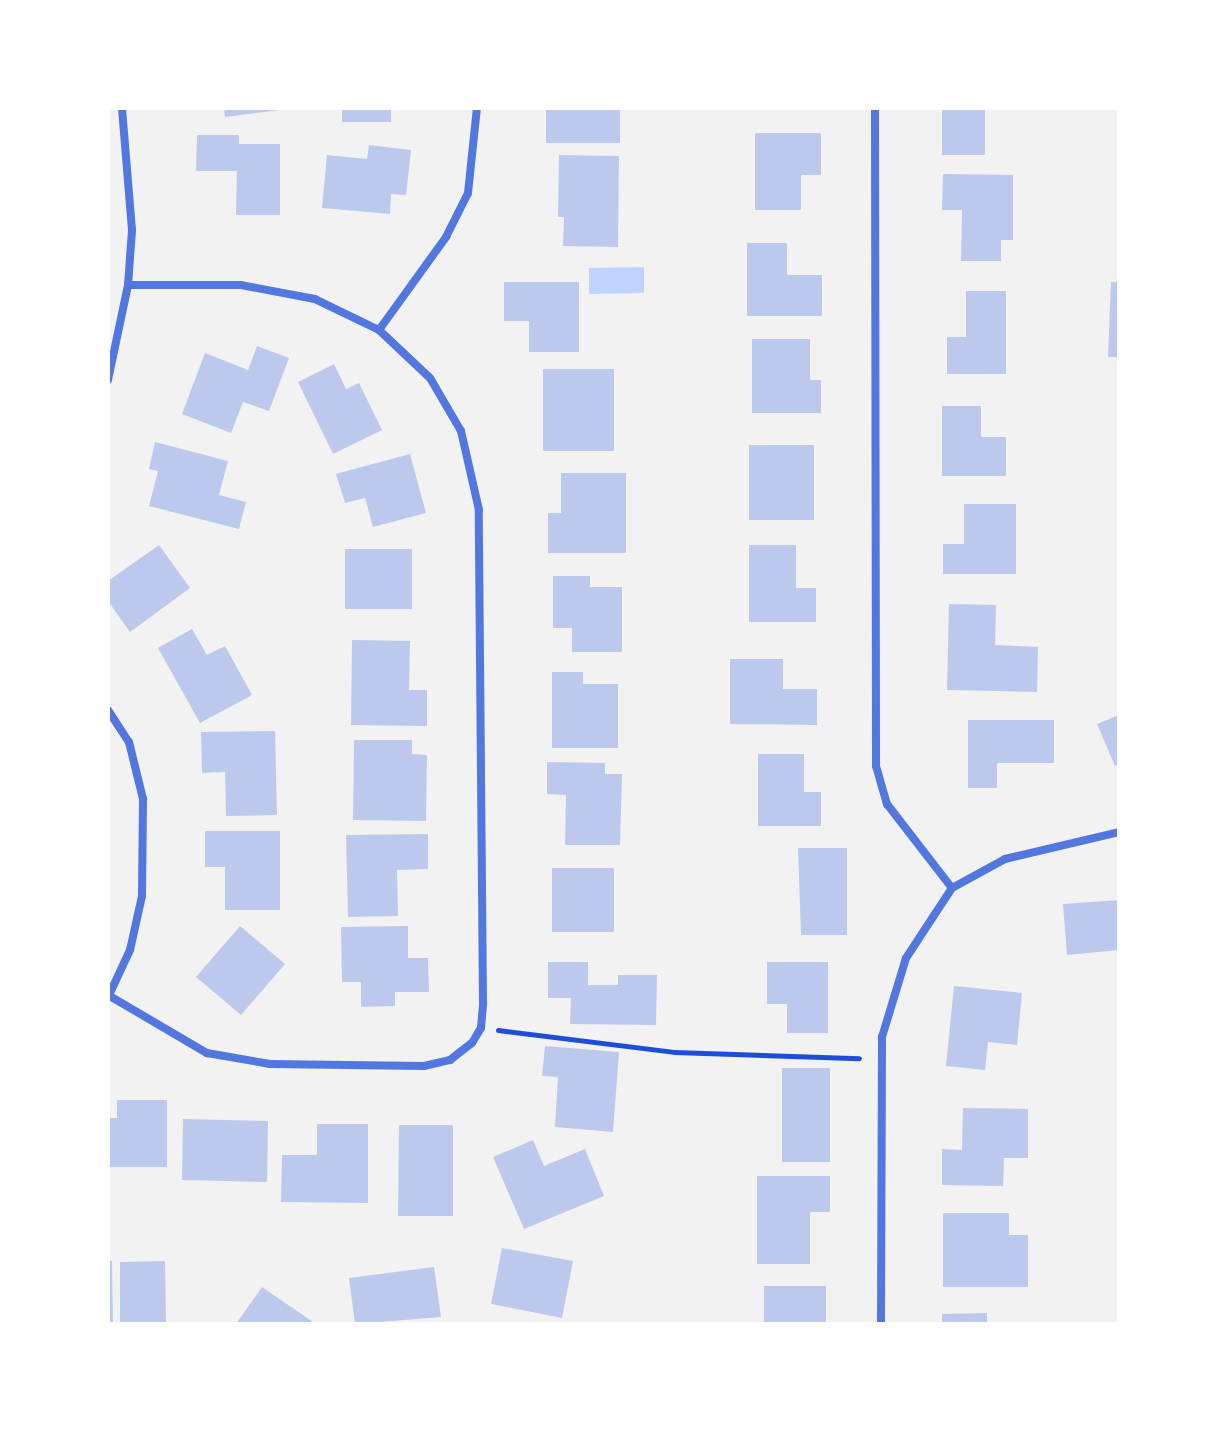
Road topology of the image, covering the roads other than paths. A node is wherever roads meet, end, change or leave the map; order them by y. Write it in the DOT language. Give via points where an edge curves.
graph roads {
  1 [pos="122,108"];
  2 [pos="477,108"];
  3 [pos="875,108"];
  4 [pos="128,285"];
  5 [pos="379,330"];
  6 [pos="108,380"];
  7 [pos="108,710"];
  8 [pos="1119,832"];
  9 [pos="952,888"];
  10 [pos="109,994"];
  11 [pos="881,1324"];
  1 -- 4 [label="street" via="132,230"];
  2 -- 5 [label="street" via="468,193 446,237"];
  3 -- 9 [label="street" via="876,766 887,804"];
  4 -- 5 [label="street" via="256,288 315,299"];
  4 -- 6 [label="street"];
  5 -- 10 [label="street" via="430,378 461,431 474,473 479,510 481,1028 450,1060 424,1066 270,1064 207,1053 146,1022"];
  7 -- 10 [label="street" via="129,742 143,799 142,896 130,950"];
  8 -- 9 [label="street" via="1005,859"];
  9 -- 11 [label="street" via="906,958 882,1037"];
}
